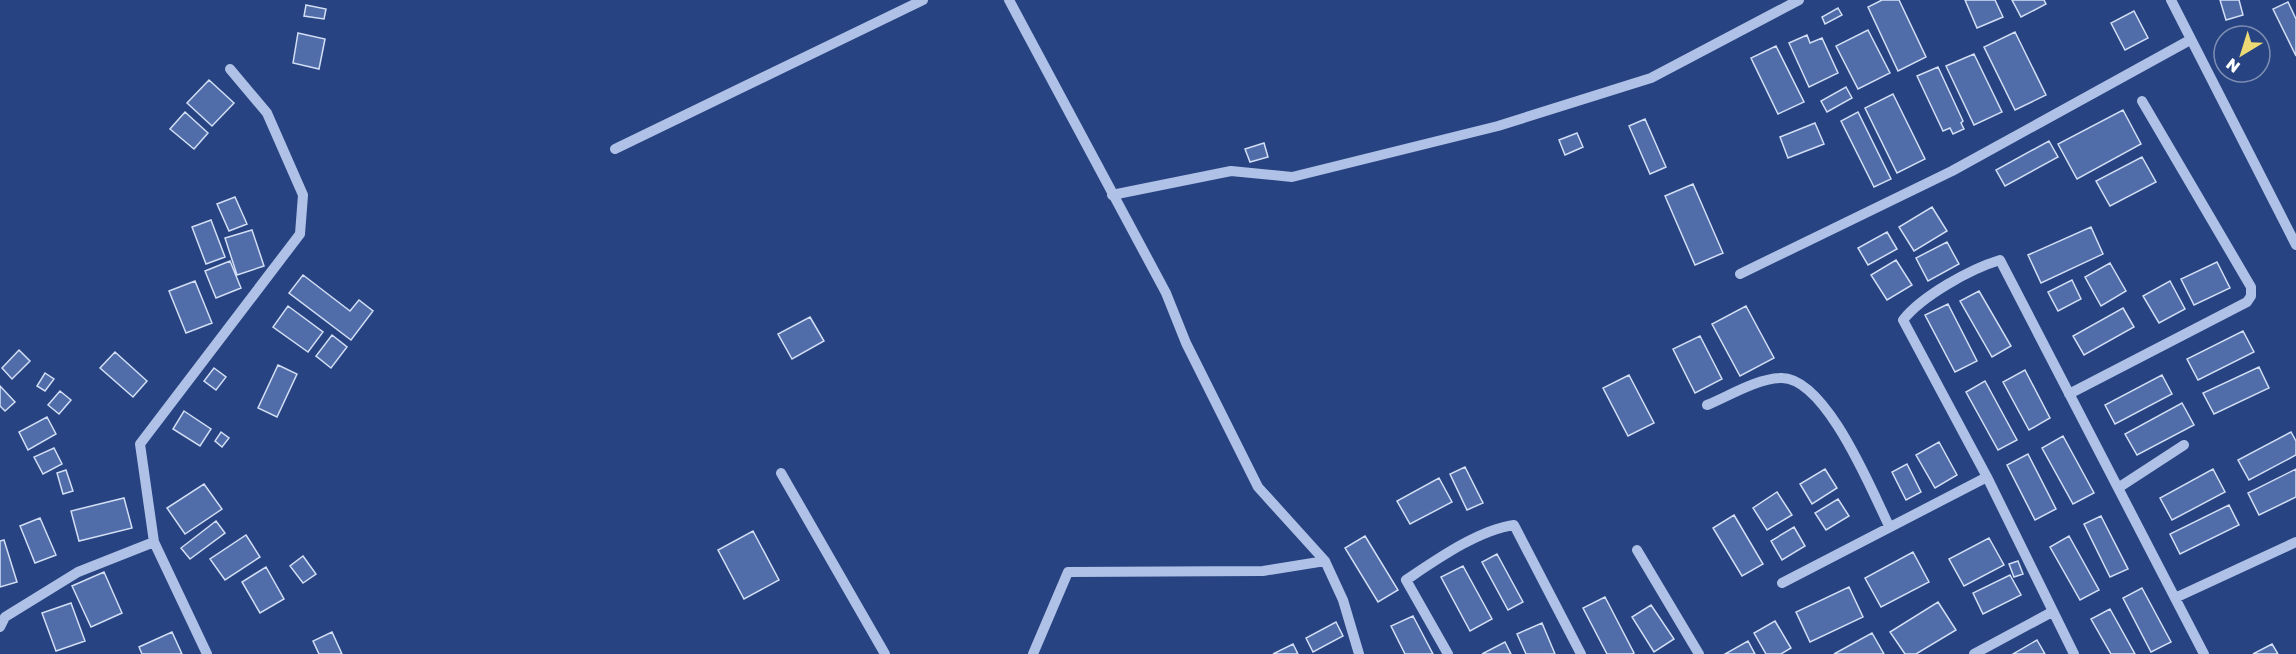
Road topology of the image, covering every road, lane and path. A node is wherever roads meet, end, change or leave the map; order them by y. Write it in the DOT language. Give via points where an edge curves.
graph roads {
  1 [pos="923,0"];
  2 [pos="1009,0"];
  3 [pos="1799,0"];
  4 [pos="2171,0"];
  5 [pos="2190,40"];
  6 [pos="230,69"];
  7 [pos="2142,101"];
  8 [pos="615,149"];
  9 [pos="1112,195"];
  10 [pos="2296,245"];
  11 [pos="1740,274"];
  12 [pos="2069,394"];
  13 [pos="1707,405"];
  14 [pos="2184,445"];
  15 [pos="781,473"];
  16 [pos="1987,477"];
  17 [pos="2118,488"];
  18 [pos="1889,526"];
  19 [pos="154,542"];
  20 [pos="2296,542"];
  21 [pos="1637,550"];
  22 [pos="1325,561"];
  23 [pos="1782,583"];
  24 [pos="2175,598"];
  25 [pos="2052,612"];
  26 [pos="0,627"];
  27 [pos="881,653"];
  28 [pos="2200,653"];
  29 [pos="207,654"];
  30 [pos="1033,654"];
  31 [pos="1359,654"];
  32 [pos="1448,654"];
  33 [pos="1581,654"];
  34 [pos="1699,654"];
  35 [pos="1974,654"];
  36 [pos="2074,654"];
  1 -- 8 [label="street"];
  2 -- 9 [label="street"];
  3 -- 9 [label="street" via="1651,78 1498,126 1292,177 1231,171"];
  4 -- 5 [label="street"];
  5 -- 10 [label="street"];
  5 -- 11 [label="street" via="1952,171"];
  6 -- 19 [label="street" via="267,113 303,195 300,234 140,444"];
  7 -- 12 [label="street" via="2251,287 2251,296 2247,302"];
  9 -- 22 [label="street" via="1166,293 1186,344 1258,487"];
  12 -- 16 [label="street" via="2000,260 1983,265 1914,307 1903,320"];
  12 -- 17 [label="street"];
  13 -- 18 [label="street" via="1767,380 1782,377 1802,384 1832,419"];
  14 -- 17 [label="street"];
  15 -- 27 [label="street"];
  16 -- 18 [label="street"];
  16 -- 25 [label="street"];
  17 -- 24 [label="street"];
  18 -- 23 [label="street"];
  19 -- 26 [label="street" via="78,572 5,617"];
  19 -- 29 [label="street"];
  20 -- 24 [label="street"];
  21 -- 34 [label="street"];
  22 -- 30 [label="street" via="1263,571 1068,572"];
  22 -- 31 [label="street" via="1343,600"];
  24 -- 28 [label="street"];
  25 -- 35 [label="street"];
  25 -- 36 [label="street"];
  32 -- 33 [label="street" via="1406,580 1438,558 1498,527 1514,525"];
}
